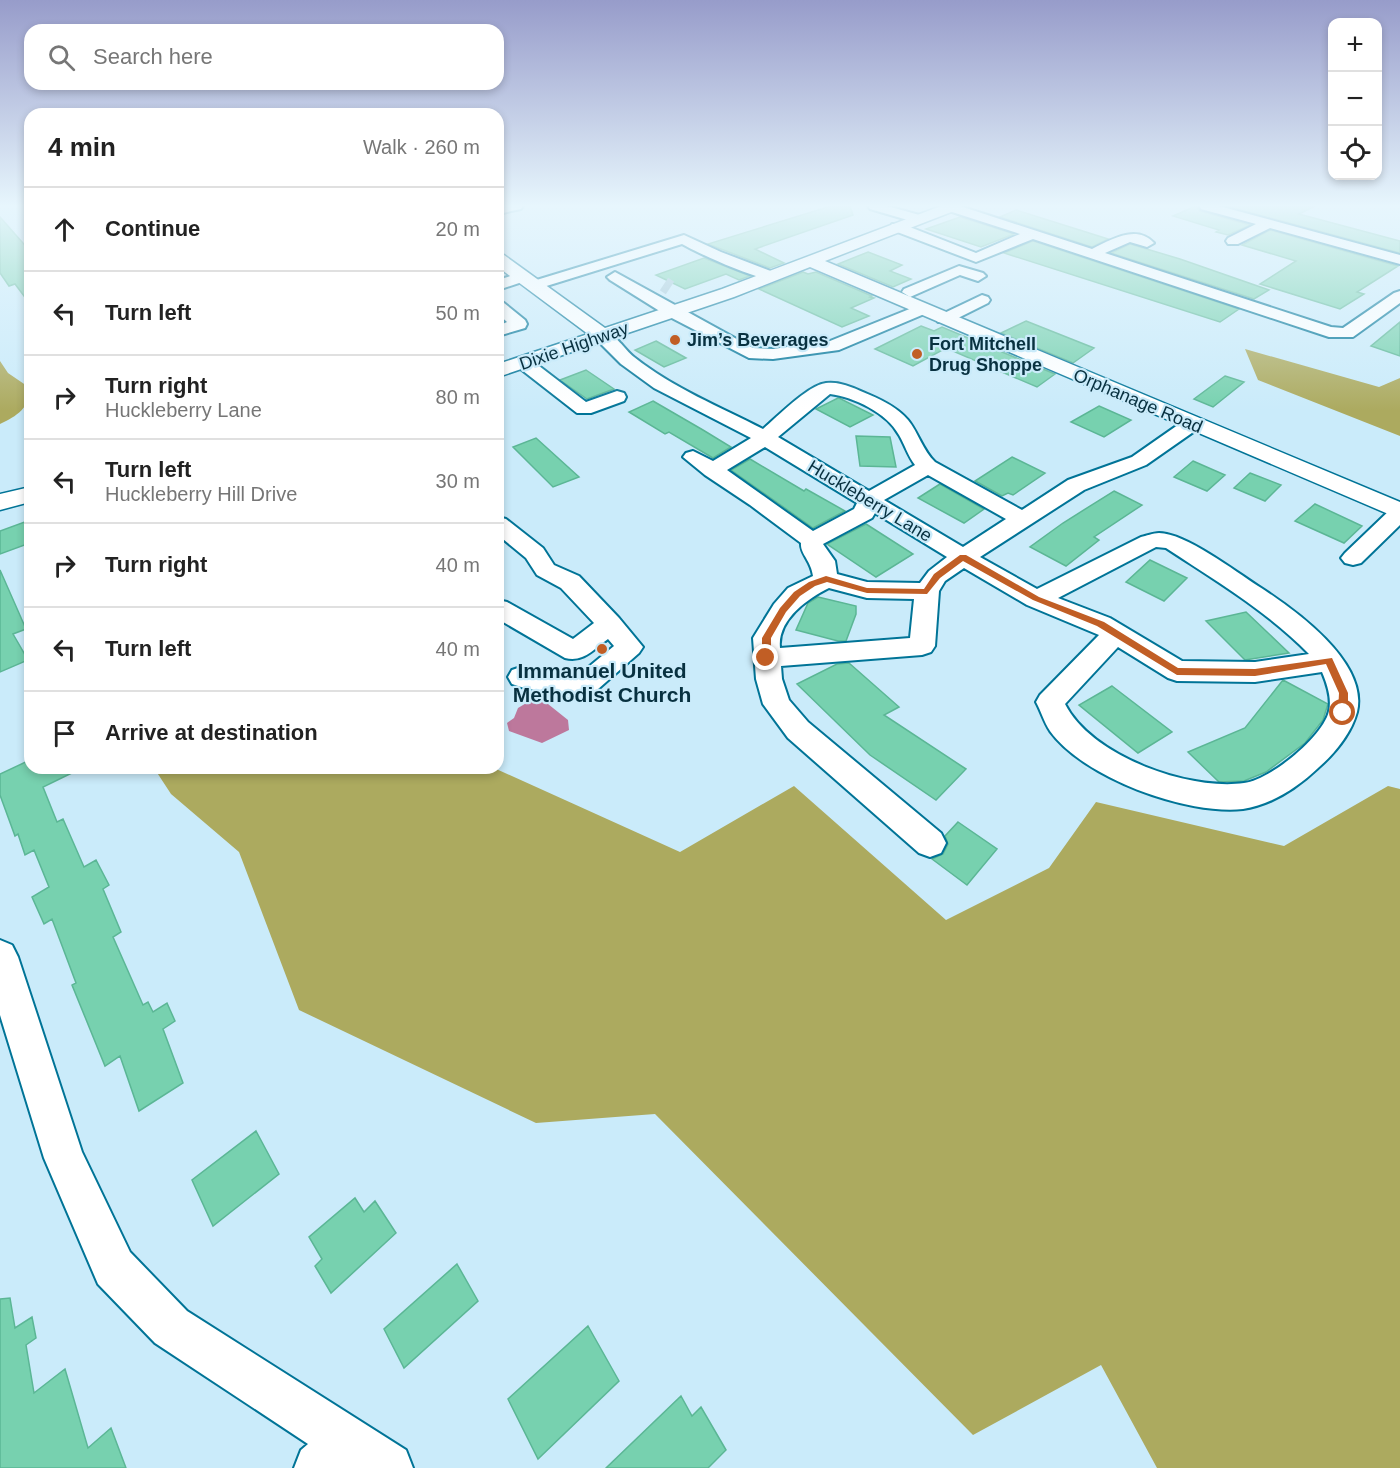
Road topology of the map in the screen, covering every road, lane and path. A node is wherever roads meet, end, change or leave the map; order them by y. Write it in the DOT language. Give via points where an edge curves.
graph roads {
  1 [pos="520,275"];
  2 [pos="553,275"];
  3 [pos="623,275"];
  4 [pos="765,275"];
  5 [pos="775,275"];
  6 [pos="846,275"];
  7 [pos="954,275"];
  8 [pos="974,275"];
  9 [pos="1167,275"];
  10 [pos="724,276"];
  11 [pos="771,276"];
  12 [pos="529,281"];
  13 [pos="504,284"];
  14 [pos="744,287"];
  15 [pos="573,291"];
  16 [pos="1400,296"];
  17 [pos="553,298"];
  18 [pos="982,300"];
  19 [pos="918,301"];
  20 [pos="504,311"];
  21 [pos="672,312"];
  22 [pos="944,318"];
  23 [pos="504,329"];
  24 [pos="603,336"];
  25 [pos="524,363"];
  26 [pos="504,369"];
  27 [pos="617,397"];
  28 [pos="1192,424"];
  29 [pos="765,438"];
  30 [pos="693,458"];
  31 [pos="928,466"];
  32 [pos="712,471"];
  33 [pos="24,496"];
  34 [pos="869,500"];
  35 [pos="0,502"];
  36 [pos="1400,512"];
  37 [pos="1022,519"];
  38 [pos="504,529"];
  39 [pos="812,541"];
  40 [pos="963,557"];
  41 [pos="1353,558"];
  42 [pos="826,579"];
  43 [pos="927,591"];
  44 [pos="1036,598"];
  45 [pos="504,611"];
  46 [pos="610,624"];
  47 [pos="1116,633"];
  48 [pos="766,658"];
  49 [pos="1329,661"];
  50 [pos="521,677"];
  51 [pos="930,843"];
  52 [pos="0,957"];
  53 [pos="333,1454"];
  54 [pos="388,1468"];
  1 -- 12 [label="main road"];
  2 -- 12 [label="street"];
  3 -- 21 [label="street" via="610,279"];
  4 -- 11 [label="street"];
  5 -- 11 [label="main road, Dixie Highway"];
  6 -- 19 [label="main road, Orphanage Road"];
  7 -- 19 [label="street"];
  8 -- 19 [label="street" via="978,276"];
  9 -- 16 [label="street" via="1329,332 1347,333"];
  10 -- 14 [label="street"];
  11 -- 14 [label="main road, Dixie Highway"];
  12 -- 13 [label="street"];
  12 -- 17 [label="main road"];
  14 -- 21 [label="main road, Dixie Highway"];
  15 -- 17 [label="street"];
  17 -- 24 [label="main road"];
  18 -- 22 [label="street"];
  19 -- 21 [label="street" via="833,346 773,354 749,353"];
  19 -- 22 [label="main road, Orphanage Road"];
  20 -- 23 [label="street" via="519,324"];
  21 -- 24 [label="main road, Dixie Highway"];
  22 -- 28 [label="main road, Orphanage Road"];
  24 -- 25 [label="main road, Dixie Highway"];
  24 -- 29 [label="street, Huckleberry Lane" via="660,384"];
  25 -- 26 [label="main road, Dixie Highway"];
  25 -- 27 [label="street" via="584,409"];
  28 -- 36 [label="main road, Orphanage Road"];
  28 -- 37 [label="street" via="1139,461 1076,485"];
  29 -- 31 [label="street" via="827,388 844,390 880,406 899,421"];
  29 -- 32 [label="street"];
  29 -- 34 [label="street, Huckleberry Lane"];
  30 -- 32 [label="street"];
  31 -- 34 [label="street"];
  31 -- 37 [label="street"];
  32 -- 39 [label="street"];
  33 -- 35 [label="main road"];
  34 -- 39 [label="street" via="864,513"];
  34 -- 40 [label="street, Huckleberry Lane"];
  36 -- 41 [label="street"];
  37 -- 40 [label="street"];
  38 -- 46 [label="street" via="535,553 545,570 570,582"];
  39 -- 42 [label="street" via="812,549 823,561"];
  40 -- 43 [label="street" via="937,576"];
  40 -- 44 [label="street, Huckleberry Lane"];
  42 -- 43 [label="street" via="867,590"];
  42 -- 48 [label="street" via="797,594 783,610 766,638"];
  43 -- 48 [label="street" via="922,646"];
  44 -- 47 [label="street, Huckleberry Lane"];
  44 -- 49 [label="street" via="1149,542 1172,542 1295,626"];
  45 -- 46 [label="street" via="574,651"];
  46 -- 50 [label="street" via="630,647 579,690"];
  47 -- 49 [label="street, Huckleberry Lane" via="1177,671 1255,672"];
  47 -- 49 [label="street" via="1050,702 1053,714 1067,733 1105,761 1145,779 1230,798 1277,784 1328,741 1343,713 1343,693"];
  48 -- 51 [label="street" via="777,704 798,730"];
  52 -- 53 [label="street" via="64,1158 114,1268 171,1327"];
  53 -- 54 [label="street"];
}
